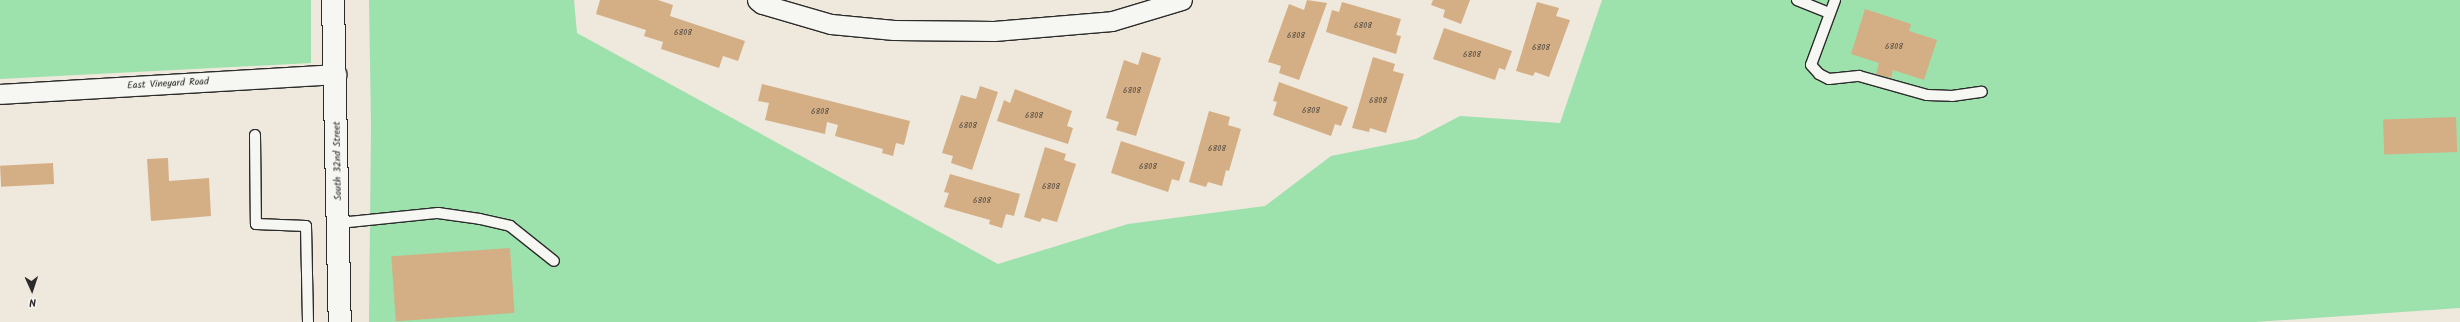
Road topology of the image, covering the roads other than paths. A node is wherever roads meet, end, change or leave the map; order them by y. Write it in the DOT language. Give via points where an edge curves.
graph roads {
  1 [pos="333,0"];
  2 [pos="757,0"];
  3 [pos="1182,0"];
  4 [pos="1797,0"];
  5 [pos="1836,0"];
  6 [pos="1830,13"];
  7 [pos="336,74"];
  8 [pos="1982,92"];
  9 [pos="0,94"];
  10 [pos="255,135"];
  11 [pos="338,223"];
  12 [pos="554,261"];
  13 [pos="308,322"];
  14 [pos="340,322"];
  1 -- 7 [label="main road, South 32nd Street"];
  2 -- 3 [label="street" via="762,4 831,24 894,30 994,31 1112,21"];
  4 -- 6 [label="lane"];
  5 -- 6 [label="lane"];
  6 -- 8 [label="lane" via="1811,65 1824,77 1859,76 1913,92 1939,96"];
  7 -- 9 [label="street, East Vineyard Road"];
  7 -- 11 [label="main road, South 32nd Street"];
  10 -- 13 [label="lane" via="256,224 306,226"];
  11 -- 12 [label="lane" via="438,214 480,219 510,226"];
  11 -- 14 [label="main road, South 32nd Street"];
}
